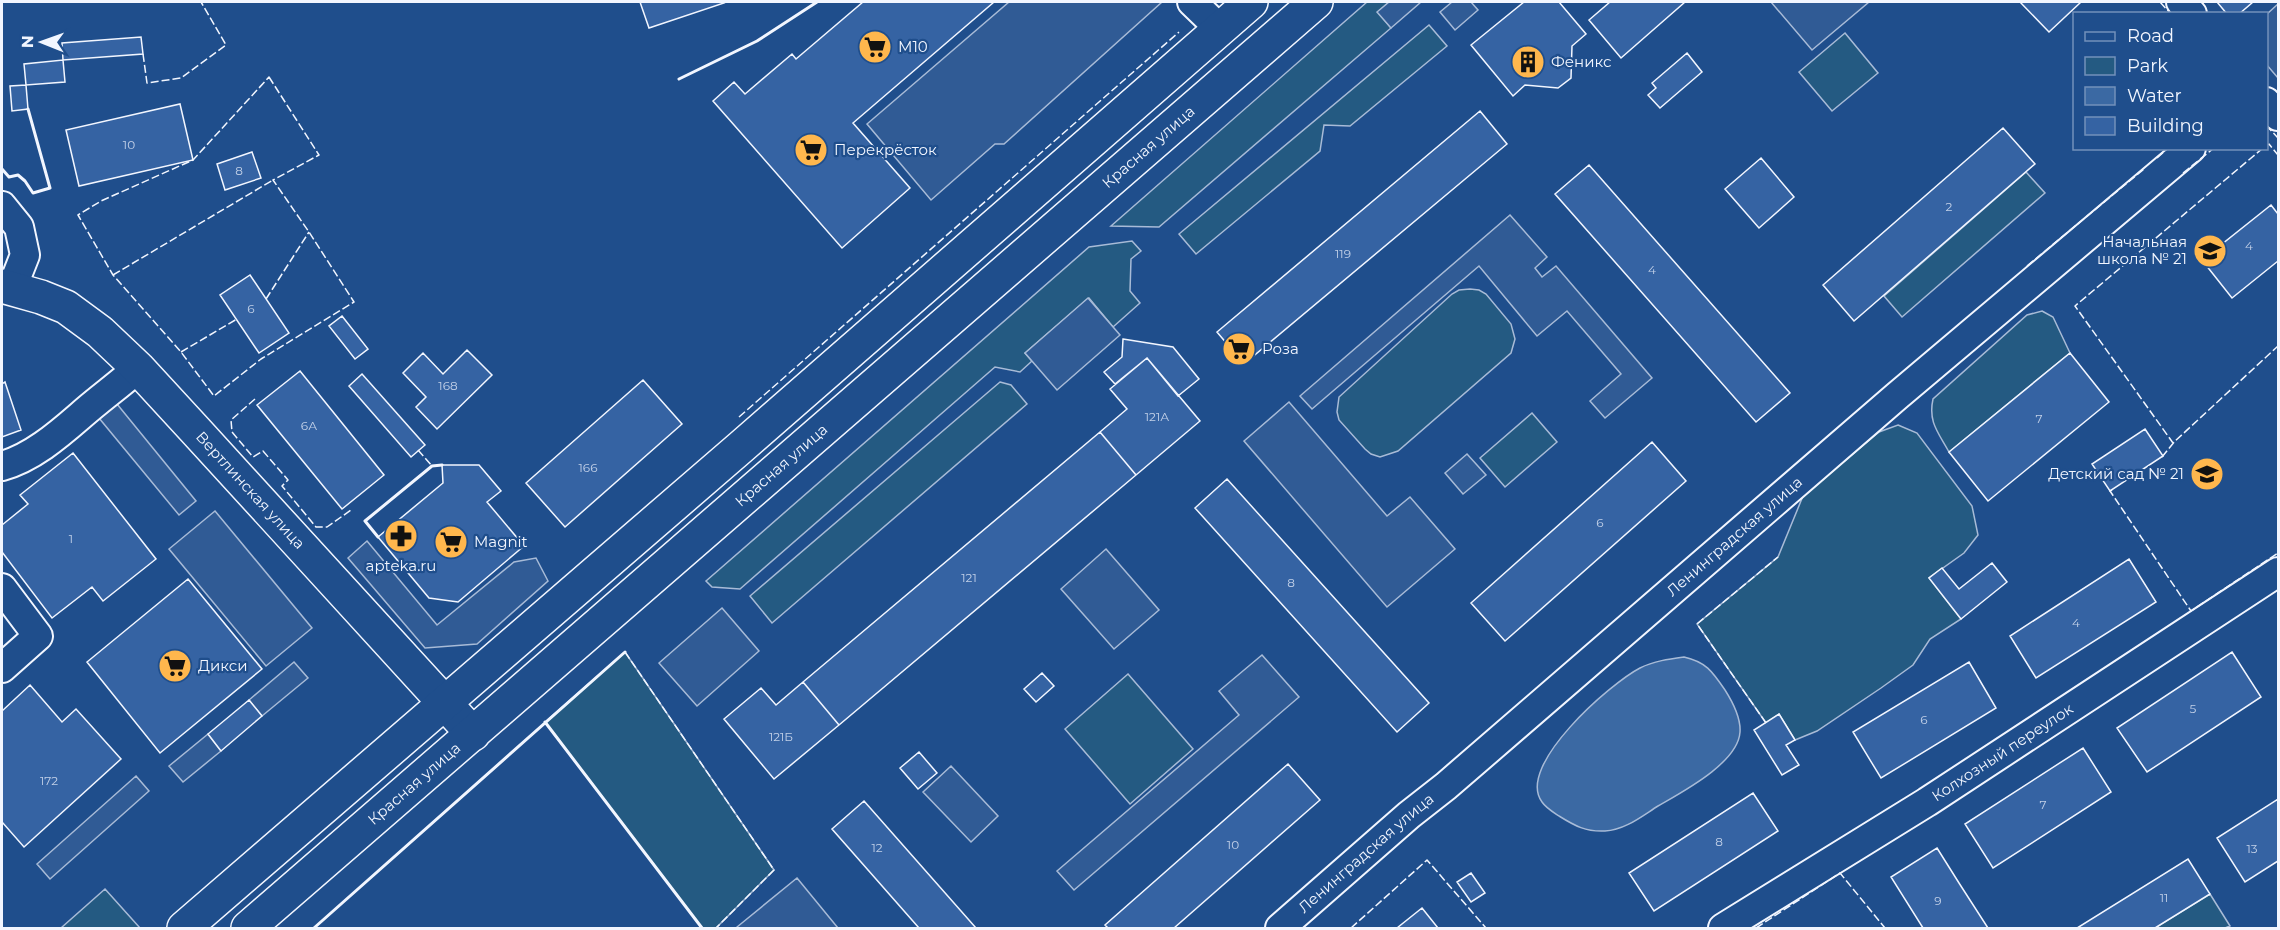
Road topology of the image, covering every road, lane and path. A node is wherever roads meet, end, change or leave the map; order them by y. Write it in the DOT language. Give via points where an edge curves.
graph roads {
  1 [pos="1192,2"];
  2 [pos="1251,2"];
  3 [pos="1316,2"];
  4 [pos="1220,29"];
  5 [pos="2268,104"];
  6 [pos="2278,116"];
  7 [pos="2189,150"];
  8 [pos="2,206"];
  9 [pos="7,287"];
  10 [pos="138,368"];
  11 [pos="2,466"];
  12 [pos="2278,572"];
  13 [pos="2,588"];
  14 [pos="2,668"];
  15 [pos="443,702"];
  16 [pos="473,734"];
  17 [pos="184,928"];
  18 [pos="248,928"];
  19 [pos="1280,928"];
  20 [pos="1723,928"];
  1 -- 4 [label="street"];
  2 -- 4 [label="main road"];
  3 -- 16 [label="main road, Красная улица"];
  4 -- 15 [label="main road"];
  5 -- 6 [label="street"];
  7 -- 19 [label="street, Ленинградская улица"];
  8 -- 9 [label="street" via="19,227 25,255"];
  9 -- 10 [label="main road, Вертлинская улица" via="66,307"];
  10 -- 11 [label="street" via="42,446"];
  10 -- 15 [label="main road, Вертлинская улица"];
  12 -- 20 [label="street, Колхозный переулок" via="1927,802"];
  13 -- 14 [label="street" via="38,636"];
  15 -- 16 [label="main road, Вертлинская улица"];
  15 -- 17 [label="main road"];
  16 -- 18 [label="main road, Красная улица"];
}
